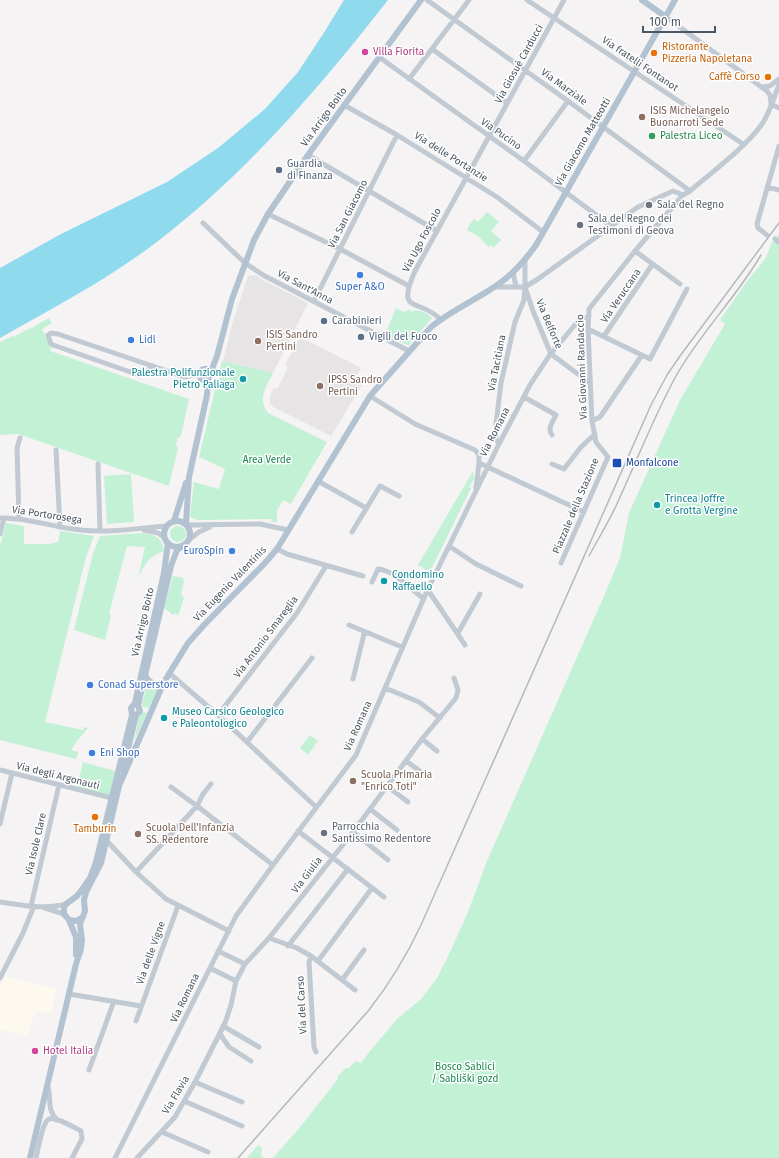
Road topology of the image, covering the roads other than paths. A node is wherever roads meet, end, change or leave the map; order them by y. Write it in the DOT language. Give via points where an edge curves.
graph roads {
  1 [pos="421,0"];
  2 [pos="427,0"];
  3 [pos="469,0"];
  4 [pos="527,0"];
  5 [pos="564,0"];
  6 [pos="642,0"];
  7 [pos="675,0"];
  8 [pos="666,17"];
  9 [pos="554,18"];
  10 [pos="455,20"];
  11 [pos="432,49"];
  12 [pos="379,57"];
  13 [pos="526,70"];
  14 [pos="635,71"];
  15 [pos="410,79"];
  16 [pos="779,79"];
  17 [pos="779,84"];
  18 [pos="762,87"];
  19 [pos="568,101"];
  20 [pos="507,103"];
  21 [pos="771,104"];
  22 [pos="344,105"];
  23 [pos="779,108"];
  24 [pos="603,127"];
  25 [pos="397,134"];
  26 [pos="489,136"];
  27 [pos="743,144"];
  28 [pos="779,146"];
  29 [pos="308,155"];
  30 [pos="524,161"];
  31 [pos="466,178"];
  32 [pos="678,183"];
  33 [pos="767,187"];
  34 [pos="779,190"];
  35 [pos="370,191"];
  36 [pos="673,191"];
  37 [pos="690,191"];
  38 [pos="566,192"];
  39 [pos="683,195"];
  40 [pos="268,214"];
  41 [pos="203,223"];
  42 [pos="611,226"];
  43 [pos="437,231"];
  44 [pos="544,232"];
  45 [pos="768,235"];
  46 [pos="340,249"];
  47 [pos="635,251"];
  48 [pos="525,259"];
  49 [pos="245,263"];
  50 [pos="652,265"];
  51 [pos="513,272"];
  52 [pos="524,277"];
  53 [pos="680,284"];
  54 [pos="408,286"];
  55 [pos="525,286"];
  56 [pos="494,287"];
  57 [pos="516,287"];
  58 [pos="687,289"];
  59 [pos="314,302"];
  60 [pos="589,316"];
  61 [pos="440,320"];
  62 [pos="588,329"];
  63 [pos="604,336"];
  64 [pos="409,351"];
  65 [pos="551,354"];
  66 [pos="642,355"];
  67 [pos="153,366"];
  68 [pos="209,371"];
  69 [pos="203,378"];
  70 [pos="590,383"];
  71 [pos="370,396"];
  72 [pos="524,397"];
  73 [pos="592,421"];
  74 [pos="594,434"];
  75 [pos="552,435"];
  76 [pos="20,438"];
  77 [pos="499,444"];
  78 [pos="56,450"];
  79 [pos="608,457"];
  80 [pos="479,463"];
  81 [pos="98,464"];
  82 [pos="552,464"];
  83 [pos="488,467"];
  84 [pos="189,477"];
  85 [pos="318,481"];
  86 [pos="475,495"];
  87 [pos="399,496"];
  88 [pos="366,508"];
  89 [pos="584,512"];
  90 [pos="2,518"];
  91 [pos="19,518"];
  92 [pos="174,521"];
  93 [pos="187,524"];
  94 [pos="215,525"];
  95 [pos="167,526"];
  96 [pos="60,527"];
  97 [pos="139,529"];
  98 [pos="288,530"];
  99 [pos="100,531"];
  100 [pos="352,532"];
  101 [pos="0,534"];
  102 [pos="190,539"];
  103 [pos="166,541"];
  104 [pos="449,546"];
  105 [pos="180,547"];
  106 [pos="277,549"];
  107 [pos="561,563"];
  108 [pos="326,566"];
  109 [pos="363,576"];
  110 [pos="372,582"];
  111 [pos="521,586"];
  112 [pos="427,591"];
  113 [pos="480,594"];
  114 [pos="424,599"];
  115 [pos="349,625"];
  116 [pos="369,633"];
  117 [pos="458,633"];
  118 [pos="465,645"];
  119 [pos="402,647"];
  120 [pos="312,658"];
  121 [pos="169,673"];
  122 [pos="145,675"];
  123 [pos="352,678"];
  124 [pos="454,678"];
  125 [pos="164,682"];
  126 [pos="385,688"];
  127 [pos="136,709"];
  128 [pos="152,710"];
  129 [pos="218,715"];
  130 [pos="440,718"];
  131 [pos="422,739"];
  132 [pos="247,742"];
  133 [pos="437,750"];
  134 [pos="406,761"];
  135 [pos="0,770"];
  136 [pos="12,773"];
  137 [pos="424,774"];
  138 [pos="211,784"];
  139 [pos="59,785"];
  140 [pos="117,785"];
  141 [pos="387,786"];
  142 [pos="171,787"];
  143 [pos="112,798"];
  144 [pos="408,802"];
  145 [pos="197,806"];
  146 [pos="316,807"];
  147 [pos="370,808"];
  148 [pos="0,824"];
  149 [pos="397,830"];
  150 [pos="298,831"];
  151 [pos="353,832"];
  152 [pos="107,841"];
  153 [pos="333,857"];
  154 [pos="388,860"];
  155 [pos="272,865"];
  156 [pos="348,869"];
  157 [pos="136,872"];
  158 [pos="372,888"];
  159 [pos="384,897"];
  160 [pos="0,902"];
  161 [pos="68,902"];
  162 [pos="33,906"];
  163 [pos="84,906"];
  164 [pos="178,906"];
  165 [pos="42,907"];
  166 [pos="64,914"];
  167 [pos="83,917"];
  168 [pos="69,920"];
  169 [pos="229,931"];
  170 [pos="269,938"];
  171 [pos="288,946"];
  172 [pos="364,950"];
  173 [pos="218,951"];
  174 [pos="311,956"];
  175 [pos="318,961"];
  176 [pos="76,964"];
  177 [pos="245,964"];
  178 [pos="210,968"];
  179 [pos="0,978"];
  180 [pos="342,980"];
  181 [pos="236,981"];
  182 [pos="355,990"];
  183 [pos="69,994"];
  184 [pos="114,1001"];
  185 [pos="141,1006"];
  186 [pos="136,1021"];
  187 [pos="224,1026"];
  188 [pos="220,1034"];
  189 [pos="259,1047"];
  190 [pos="316,1052"];
  191 [pos="251,1060"];
  192 [pos="89,1070"];
  193 [pos="195,1082"];
  194 [pos="48,1087"];
  195 [pos="184,1101"];
  196 [pos="242,1102"];
  197 [pos="57,1120"];
  198 [pos="242,1126"];
  199 [pos="162,1132"];
  200 [pos="208,1152"];
  201 [pos="30,1158"];
  202 [pos="36,1158"];
  203 [pos="72,1158"];
  204 [pos="115,1158"];
  205 [pos="137,1158"];
  1 -- 12 [label="main road, Via Arrigo Boito"];
  2 -- 10 [label="street, Via Marziale"];
  3 -- 10 [label="street"];
  4 -- 9 [label="street, Via fratelli Fontanot"];
  5 -- 9 [label="street, Via Giosuè Carducci"];
  6 -- 8 [label="main road"];
  7 -- 8 [label="main road, Via Giacomo Matteotti"];
  8 -- 14 [label="main road, Via Giacomo Matteotti"];
  8 -- 18 [label="street"];
  9 -- 13 [label="street, Via Giosuè Carducci"];
  9 -- 14 [label="street, Via fratelli Fontanot"];
  10 -- 11 [label="street"];
  10 -- 13 [label="street, Via Marziale"];
  11 -- 15 [label="street"];
  11 -- 20 [label="street"];
  12 -- 15 [label="street, Via Pucino"];
  12 -- 22 [label="main road, Via Arrigo Boito"];
  13 -- 19 [label="street, Via Marziale"];
  13 -- 20 [label="street, Via Giosuè Carducci"];
  14 -- 24 [label="main road, Via Giacomo Matteotti"];
  14 -- 27 [label="street, Via fratelli Fontanot"];
  15 -- 26 [label="street, Via Pucino"];
  16 -- 18 [label="street" via="770,86"];
  17 -- 21 [label="street, Via Giovanni Randaccio"];
  18 -- 21 [label="street" via="770,95"];
  19 -- 24 [label="street, Via Marziale"];
  19 -- 30 [label="street"];
  20 -- 26 [label="street, Via Giosuè Carducci"];
  21 -- 23 [label="street"];
  21 -- 27 [label="street, Via Giovanni Randaccio" via="762,123"];
  22 -- 25 [label="street, Via delle Portanzie"];
  22 -- 29 [label="main road, Via Arrigo Boito"];
  24 -- 32 [label="street, Via Marziale"];
  24 -- 38 [label="main road, Via Giacomo Matteotti"];
  25 -- 31 [label="street, Via delle Portanzie"];
  25 -- 35 [label="street, Via San Giacomo"];
  26 -- 30 [label="street, Via Pucino"];
  26 -- 31 [label="street, Via Giosuè Carducci"];
  27 -- 37 [label="street, Via Giovanni Randaccio"];
  28 -- 33 [label="street"];
  29 -- 35 [label="street"];
  29 -- 40 [label="main road, Via Arrigo Boito"];
  30 -- 38 [label="street, Via Pucino"];
  31 -- 43 [label="street, Via Ugo Foscolo"];
  31 -- 44 [label="street, Via delle Portanzie" via="497,197"];
  32 -- 36 [label="street"];
  32 -- 37 [label="street, Via Marziale"];
  33 -- 34 [label="street"];
  33 -- 45 [label="street" via="757,224 758,228"];
  35 -- 43 [label="street"];
  35 -- 46 [label="street, Via San Giacomo"];
  36 -- 39 [label="street"];
  36 -- 42 [label="street" via="638,207"];
  37 -- 39 [label="street, Via Giovanni Randaccio"];
  38 -- 42 [label="street, Via Pucino"];
  38 -- 44 [label="main road, Via Giacomo Matteotti"];
  39 -- 47 [label="street, Via Giovanni Randaccio"];
  40 -- 46 [label="street"];
  40 -- 49 [label="main road, Via Arrigo Boito"];
  41 -- 49 [label="street, Via Sant'Anna"];
  42 -- 55 [label="street" via="538,280"];
  43 -- 54 [label="street, Via Ugo Foscolo"];
  44 -- 48 [label="main road, Via Giacomo Matteotti"];
  46 -- 54 [label="street"];
  46 -- 59 [label="street, Via San Giacomo"];
  47 -- 50 [label="street"];
  47 -- 60 [label="street, Via Giovanni Randaccio" via="589,308"];
  48 -- 51 [label="main road, Via Giacomo Matteotti"];
  48 -- 52 [label="street, Via Belforte"];
  49 -- 59 [label="street, Via Sant'Anna"];
  49 -- 68 [label="main road, Via Arrigo Boito" via="232,299 217,356"];
  50 -- 53 [label="street"];
  50 -- 63 [label="street, Via Veruccana"];
  51 -- 52 [label="street"];
  51 -- 56 [label="main road, Via Eugenio Valentinis"];
  51 -- 57 [label="street"];
  52 -- 55 [label="street, Via Belforte"];
  54 -- 61 [label="street, Via Ugo Foscolo" via="407,296 412,304 432,312"];
  55 -- 57 [label="street"];
  55 -- 65 [label="street, Via Belforte"];
  55 -- 77 [label="street, Via Tacitiana" via="524,300 515,322 501,383 496,424 496,439"];
  56 -- 57 [label="street"];
  56 -- 61 [label="main road, Via Eugenio Valentinis"];
  58 -- 66 [label="street" via="650,359"];
  59 -- 64 [label="street, Via Sant'Anna"];
  60 -- 62 [label="street, Via Giovanni Randaccio"];
  60 -- 65 [label="street, Via Romana" via="579,320"];
  61 -- 64 [label="main road, Via Eugenio Valentinis"];
  62 -- 63 [label="street"];
  62 -- 70 [label="street, Via Giovanni Randaccio"];
  63 -- 66 [label="street"];
  64 -- 71 [label="main road, Via Eugenio Valentinis"];
  65 -- 70 [label="street, Via Belforte"];
  65 -- 72 [label="street, Via Romana" via="536,373"];
  66 -- 73 [label="street" via="600,417"];
  67 -- 67 [label="street" via="58,334 48,335 53,345 139,375"];
  67 -- 69 [label="street" via="184,377"];
  68 -- 69 [label="main road, Via Arrigo Boito" via="210,376"];
  68 -- 69 [label="main road" via="202,369"];
  69 -- 84 [label="main road" via="207,394"];
  70 -- 73 [label="street, Via Giovanni Randaccio"];
  71 -- 80 [label="street" via="415,424 475,450 479,455"];
  71 -- 85 [label="main road, Via Eugenio Valentinis"];
  72 -- 75 [label="street" via="556,415 550,429"];
  72 -- 77 [label="street, Via Romana"];
  73 -- 74 [label="street, Via Giovanni Randaccio"];
  74 -- 79 [label="street, Via Giovanni Randaccio" via="596,442"];
  74 -- 82 [label="street" via="564,469"];
  76 -- 91 [label="street" via="17,448"];
  77 -- 83 [label="street, Via Romana"];
  78 -- 96 [label="street"];
  79 -- 89 [label="street, Piazzale della Stazione"];
  80 -- 83 [label="street"];
  80 -- 86 [label="street"];
  81 -- 99 [label="street"];
  83 -- 86 [label="street, Via Romana"];
  83 -- 89 [label="street"];
  84 -- 92 [label="main road"];
  84 -- 93 [label="main road"];
  85 -- 88 [label="street"];
  85 -- 98 [label="main road, Via Eugenio Valentinis"];
  86 -- 104 [label="street, Via Romana"];
  87 -- 88 [label="street" via="380,486"];
  88 -- 100 [label="street"];
  89 -- 107 [label="street, Piazzale della Stazione"];
  90 -- 91 [label="street, Via Portorosega"];
  90 -- 101 [label="street"];
  91 -- 96 [label="street, Via Portorosega"];
  92 -- 93 [label="main road"];
  92 -- 95 [label="main road"];
  93 -- 94 [label="street"];
  93 -- 102 [label="main road"];
  94 -- 98 [label="street" via="260,524"];
  94 -- 102 [label="street"];
  95 -- 97 [label="street, Via Portorosega"];
  95 -- 103 [label="main road, Via Arrigo Boito" via="164,532"];
  96 -- 99 [label="street, Via Portorosega"];
  97 -- 99 [label="street, Via Portorosega"];
  97 -- 103 [label="street, Via Portorosega" via="158,533"];
  98 -- 106 [label="main road, Via Eugenio Valentinis"];
  102 -- 105 [label="main road, Via Arrigo Boito"];
  103 -- 105 [label="main road" via="172,546"];
  103 -- 127 [label="main road, Via Arrigo Boito" via="164,573"];
  104 -- 111 [label="street" via="476,564"];
  104 -- 112 [label="street, Via Romana"];
  105 -- 122 [label="main road, Via Arrigo Boito" via="171,566"];
  106 -- 108 [label="street"];
  106 -- 121 [label="main road, Via Eugenio Valentinis" via="188,643"];
  108 -- 109 [label="street"];
  108 -- 129 [label="street, Via Antonio Smareglia" via="297,613"];
  110 -- 114 [label="street" via="378,569 381,569"];
  112 -- 114 [label="street, Via Romana"];
  112 -- 117 [label="street"];
  113 -- 117 [label="street"];
  114 -- 119 [label="street, Via Romana"];
  115 -- 116 [label="street"];
  116 -- 119 [label="street"];
  116 -- 123 [label="street" via="364,634"];
  117 -- 118 [label="street"];
  119 -- 126 [label="street, Via Romana"];
  120 -- 132 [label="street"];
  121 -- 125 [label="main road, Via Eugenio Valentinis"];
  121 -- 129 [label="street"];
  122 -- 125 [label="main road" via="152,683"];
  122 -- 127 [label="main road, Via Arrigo Boito"];
  124 -- 130 [label="street, Via Giulia" via="458,694"];
  125 -- 128 [label="main road, Via Eugenio Valentinis"];
  126 -- 130 [label="street" via="419,702"];
  126 -- 146 [label="street, Via Romana" via="356,755"];
  127 -- 128 [label="main road"];
  127 -- 140 [label="main road, Via Arrigo Boito"];
  128 -- 140 [label="main road, Via Eugenio Valentinis"];
  129 -- 132 [label="street"];
  130 -- 131 [label="street, Via Giulia"];
  131 -- 133 [label="street"];
  131 -- 134 [label="street, Via Giulia"];
  132 -- 146 [label="street"];
  134 -- 137 [label="street"];
  134 -- 141 [label="street, Via Giulia"];
  135 -- 136 [label="street, Via degli Argonauti"];
  136 -- 139 [label="street, Via degli Argonauti"];
  136 -- 148 [label="street"];
  138 -- 145 [label="street"];
  139 -- 143 [label="street, Via degli Argonauti"];
  139 -- 162 [label="street, Via Isole Clare"];
  140 -- 143 [label="main road, Via Eugenio Valentinis"];
  140 -- 152 [label="main road, Via Eugenio Valentinis"];
  141 -- 144 [label="street"];
  141 -- 147 [label="street, Via Giulia"];
  142 -- 145 [label="street"];
  143 -- 161 [label="main road, Via Eugenio Valentinis" via="95,867 77,896"];
  145 -- 155 [label="street"];
  145 -- 157 [label="street"];
  146 -- 150 [label="street, Via Romana"];
  147 -- 149 [label="street"];
  147 -- 151 [label="street, Via Giulia"];
  150 -- 153 [label="street"];
  150 -- 155 [label="street, Via Romana"];
  151 -- 153 [label="street, Via Giulia"];
  151 -- 154 [label="street"];
  152 -- 157 [label="street"];
  152 -- 163 [label="main road, Via Eugenio Valentinis" via="101,863 86,892"];
  153 -- 156 [label="street"];
  153 -- 170 [label="street, Via Giulia"];
  155 -- 169 [label="street, Via Romana" via="236,916"];
  156 -- 158 [label="street"];
  156 -- 171 [label="street"];
  157 -- 164 [label="street" via="158,894"];
  158 -- 159 [label="street"];
  158 -- 175 [label="street"];
  160 -- 162 [label="street"];
  161 -- 163 [label="main road" via="80,901"];
  161 -- 165 [label="street" via="59,906"];
  161 -- 166 [label="main road" via="64,907"];
  162 -- 165 [label="street"];
  162 -- 179 [label="street, Via Isole Clare" via="23,933"];
  163 -- 167 [label="main road"];
  164 -- 169 [label="street"];
  164 -- 185 [label="street, Via delle Vigne"];
  165 -- 166 [label="street"];
  166 -- 168 [label="main road"];
  167 -- 168 [label="main road" via="77,921"];
  167 -- 176 [label="main road" via="80,924 81,949"];
  168 -- 176 [label="main road" via="76,941"];
  169 -- 173 [label="street, Via Romana"];
  170 -- 171 [label="street"];
  170 -- 177 [label="street, Via Giulia"];
  171 -- 174 [label="street"];
  172 -- 180 [label="street"];
  173 -- 177 [label="street"];
  173 -- 178 [label="street, Via Romana"];
  174 -- 175 [label="street"];
  174 -- 190 [label="street, Via del Carso" via="309,962"];
  175 -- 180 [label="street"];
  176 -- 183 [label="main road"];
  177 -- 181 [label="street, Via Giulia"];
  178 -- 181 [label="street"];
  178 -- 204 [label="street, Via Romana"];
  180 -- 182 [label="street"];
  181 -- 187 [label="street, Via Flavia"];
  183 -- 184 [label="street"];
  183 -- 194 [label="main road"];
  184 -- 185 [label="street"];
  184 -- 192 [label="street"];
  185 -- 186 [label="street, Via delle Vigne"];
  187 -- 188 [label="street, Via Flavia"];
  187 -- 189 [label="street"];
  188 -- 191 [label="street" via="229,1047"];
  188 -- 193 [label="street, Via Flavia"];
  193 -- 195 [label="street, Via Flavia"];
  193 -- 196 [label="street"];
  194 -- 197 [label="street" via="50,1111"];
  194 -- 201 [label="main road"];
  195 -- 198 [label="street"];
  195 -- 199 [label="street, Via Flavia"];
  197 -- 202 [label="street" via="49,1119 44,1124"];
  197 -- 203 [label="street" via="81,1131 82,1139"];
  199 -- 200 [label="street"];
  199 -- 205 [label="street, Via Flavia"];
}
